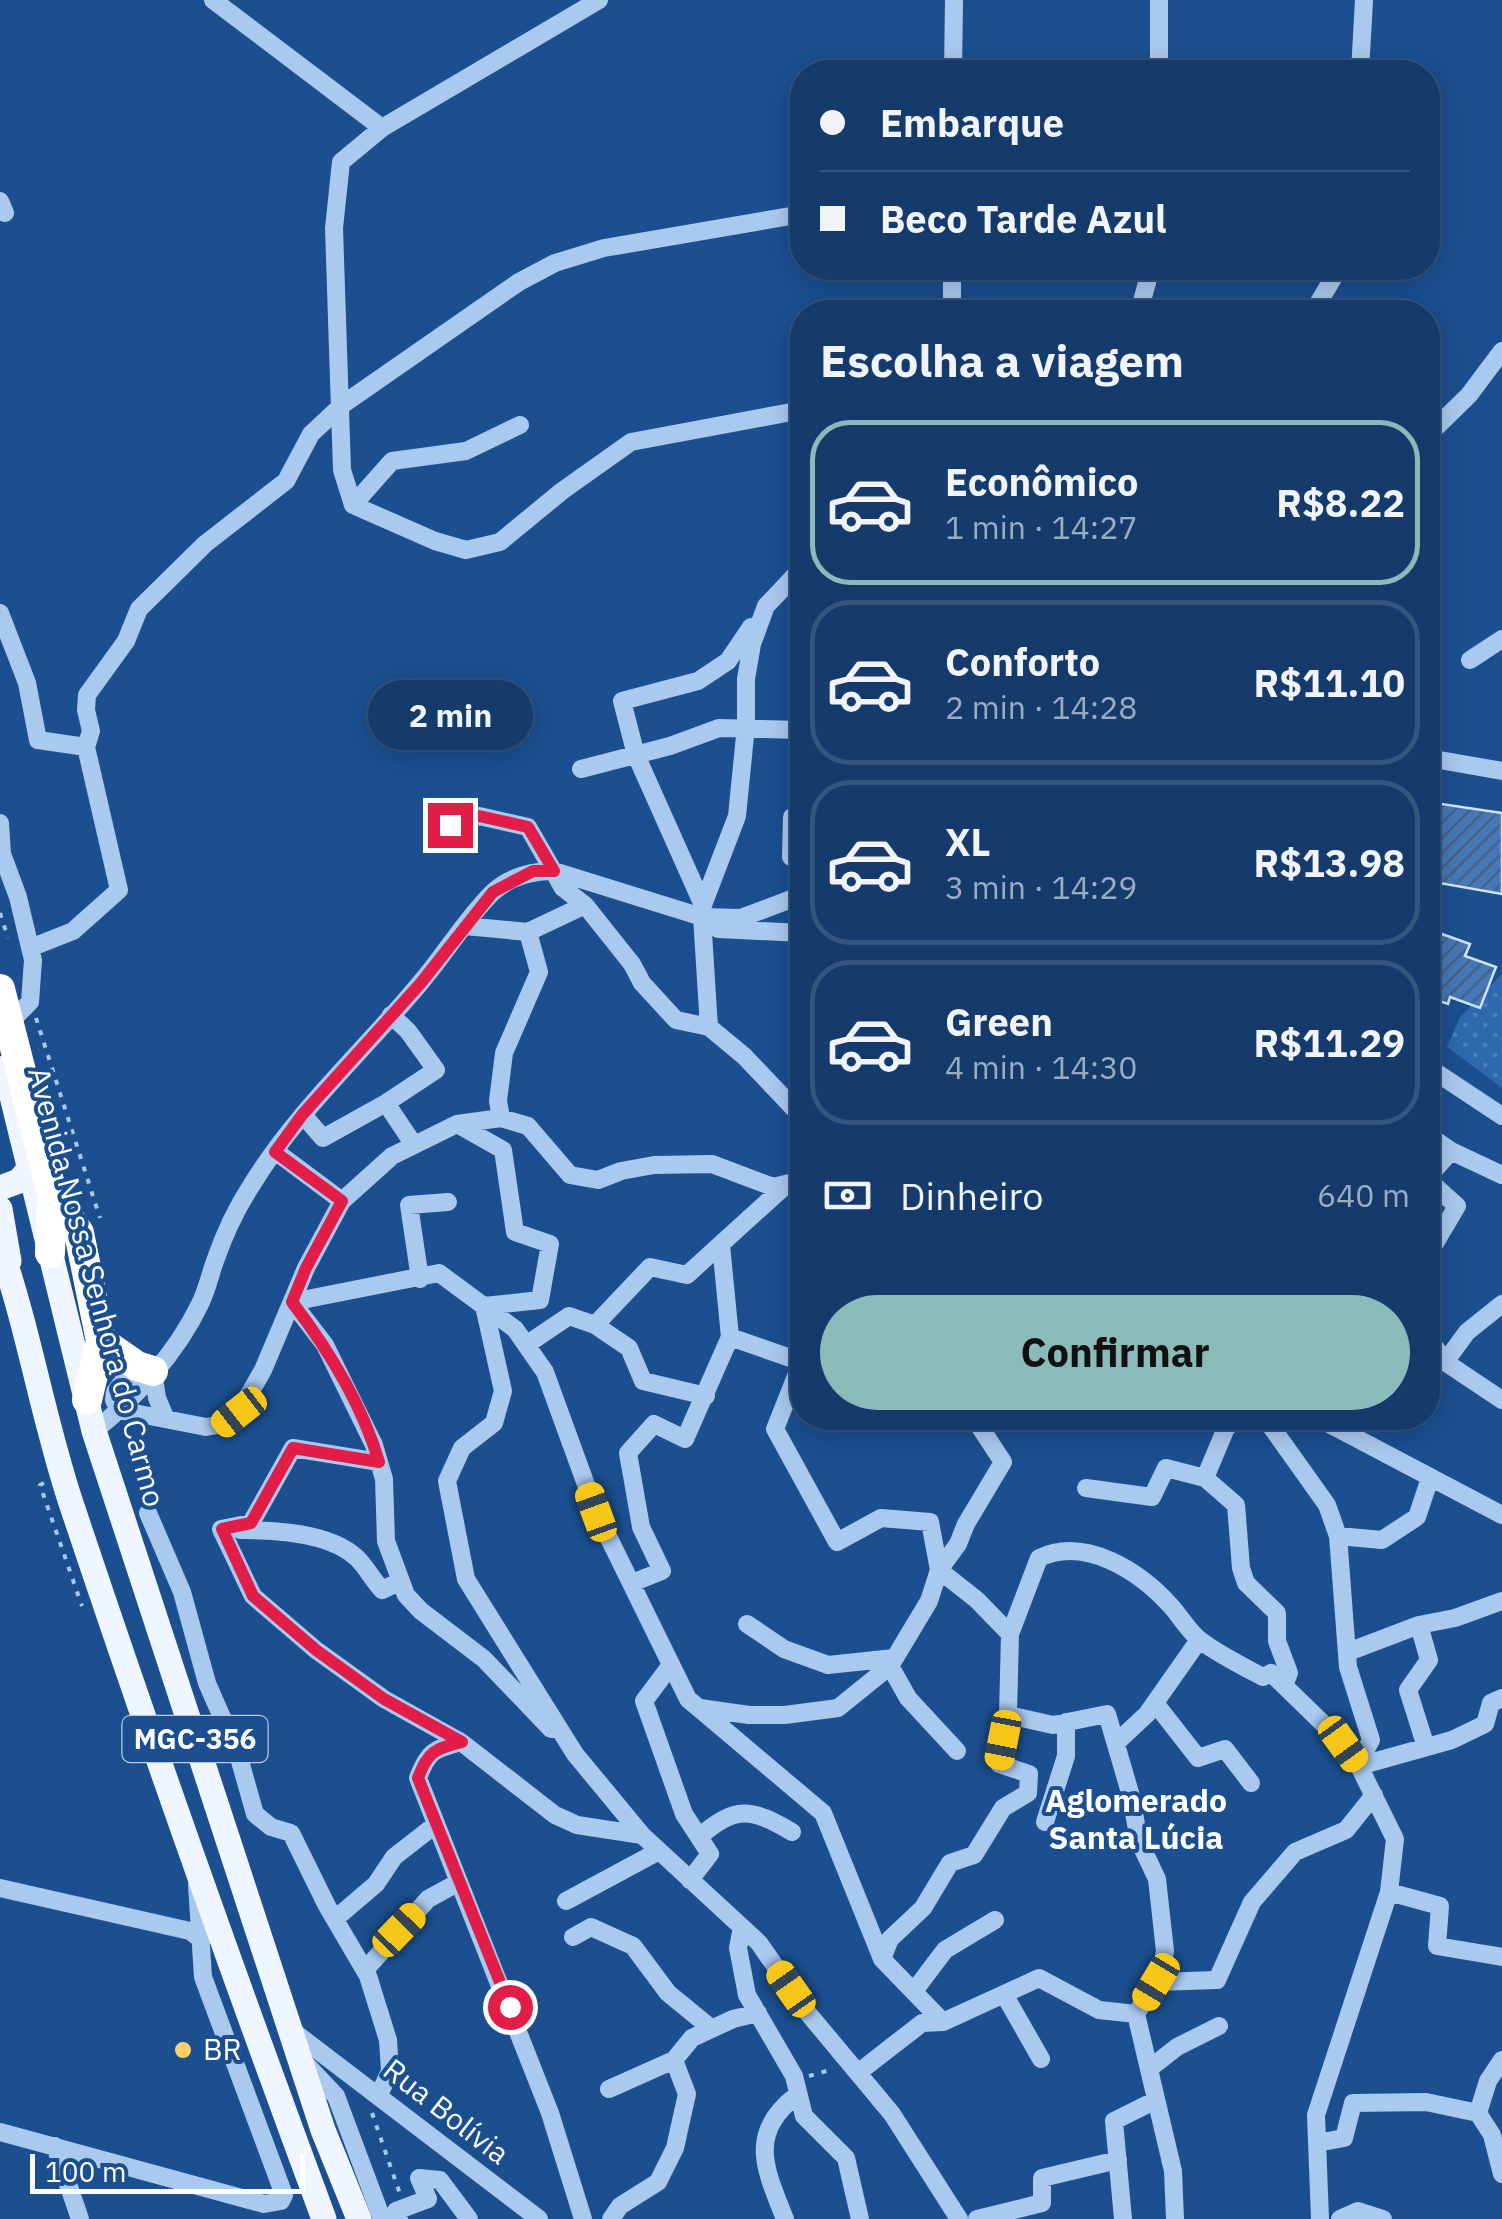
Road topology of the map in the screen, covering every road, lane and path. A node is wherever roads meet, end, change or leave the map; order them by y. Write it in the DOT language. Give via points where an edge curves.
graph roads {
  1 [pos="213,0"];
  2 [pos="599,0"];
  3 [pos="954,0"];
  4 [pos="1159,0"];
  5 [pos="1364,0"];
  6 [pos="952,60"];
  7 [pos="1159,60"];
  8 [pos="1361,60"];
  9 [pos="382,128"];
  10 [pos="790,216"];
  11 [pos="1502,351"];
  12 [pos="342,405"];
  13 [pos="790,412"];
  14 [pos="1440,423"];
  15 [pos="520,425"];
  16 [pos="352,505"];
  17 [pos="790,581"];
  18 [pos="766,606"];
  19 [pos="0,613"];
  20 [pos="1502,639"];
  21 [pos="1470,660"];
  22 [pos="746,726"];
  23 [pos="790,729"];
  24 [pos="86,747"];
  25 [pos="636,755"];
  26 [pos="1440,760"];
  27 [pos="580,769"];
  28 [pos="1502,771"];
  29 [pos="0,822"];
  30 [pos="443,822"];
  31 [pos="554,871"];
  32 [pos="790,900"];
  33 [pos="585,905"];
  34 [pos="0,914"];
  35 [pos="702,917"];
  36 [pos="465,926"];
  37 [pos="528,932"];
  38 [pos="790,932"];
  39 [pos="8,940"];
  40 [pos="30,948"];
  41 [pos="0,989"];
  42 [pos="391,1015"];
  43 [pos="13,1023"];
  44 [pos="709,1027"];
  45 [pos="1440,1075"];
  46 [pos="386,1103"];
  47 [pos="790,1104"];
  48 [pos="302,1115"];
  49 [pos="1502,1116"];
  50 [pos="500,1118"];
  51 [pos="457,1124"];
  52 [pos="1440,1144"];
  53 [pos="414,1146"];
  54 [pos="275,1152"];
  55 [pos="1451,1152"];
  56 [pos="1440,1164"];
  57 [pos="29,1170"];
  58 [pos="1502,1176"];
  59 [pos="790,1185"];
  60 [pos="0,1188"];
  61 [pos="790,1190"];
  62 [pos="1440,1190"];
  63 [pos="52,1194"];
  64 [pos="342,1201"];
  65 [pos="448,1202"];
  66 [pos="0,1209"];
  67 [pos="102,1225"];
  68 [pos="1440,1233"];
  69 [pos="721,1245"];
  70 [pos="0,1246"];
  71 [pos="50,1253"];
  72 [pos="420,1279"];
  73 [pos="14,1286"];
  74 [pos="292,1302"];
  75 [pos="1502,1304"];
  76 [pos="484,1306"];
  77 [pos="595,1325"];
  78 [pos="730,1336"];
  79 [pos="101,1342"];
  80 [pos="526,1344"];
  81 [pos="1440,1354"];
  82 [pos="790,1357"];
  83 [pos="1446,1362"];
  84 [pos="153,1371"];
  85 [pos="790,1391"];
  86 [pos="706,1396"];
  87 [pos="86,1400"];
  88 [pos="1502,1400"];
  89 [pos="166,1417"];
  90 [pos="121,1419"];
  91 [pos="94,1430"];
  92 [pos="982,1430"];
  93 [pos="1225,1430"];
  94 [pos="1273,1430"];
  95 [pos="1340,1430"];
  96 [pos="125,1458"];
  97 [pos="379,1462"];
  98 [pos="1205,1478"];
  99 [pos="1430,1478"];
  100 [pos="1086,1488"];
  101 [pos="144,1511"];
  102 [pos="1502,1515"];
  103 [pos="222,1529"];
  104 [pos="1338,1536"];
  105 [pos="939,1570"];
  106 [pos="400,1582"];
  107 [pos="632,1583"];
  108 [pos="1502,1601"];
  109 [pos="747,1624"];
  110 [pos="1419,1625"];
  111 [pos="1010,1634"];
  112 [pos="1199,1640"];
  113 [pos="1348,1652"];
  114 [pos="892,1662"];
  115 [pos="671,1665"];
  116 [pos="1284,1685"];
  117 [pos="1502,1698"];
  118 [pos="1155,1704"];
  119 [pos="699,1708"];
  120 [pos="1008,1715"];
  121 [pos="1066,1722"];
  122 [pos="462,1742"];
  123 [pos="1116,1743"];
  124 [pos="1426,1748"];
  125 [pos="956,1751"];
  126 [pos="575,1754"];
  127 [pos="1358,1765"];
  128 [pos="1251,1783"];
  129 [pos="1374,1794"];
  130 [pos="1045,1822"];
  131 [pos="435,1825"];
  132 [pos="792,1832"];
  133 [pos="642,1835"];
  134 [pos="699,1836"];
  135 [pos="660,1851"];
  136 [pos="195,1860"];
  137 [pos="690,1880"];
  138 [pos="459,1882"];
  139 [pos="0,1888"];
  140 [pos="1390,1892"];
  141 [pos="566,1901"];
  142 [pos="198,1908"];
  143 [pos="335,1919"];
  144 [pos="995,1920"];
  145 [pos="742,1927"];
  146 [pos="176,1928"];
  147 [pos="574,1937"];
  148 [pos="202,1940"];
  149 [pos="1502,1957"];
  150 [pos="882,1958"];
  151 [pos="365,1970"];
  152 [pos="1156,1982"];
  153 [pos="914,1991"];
  154 [pos="1004,1994"];
  155 [pos="758,2014"];
  156 [pos="1136,2014"];
  157 [pos="943,2022"];
  158 [pos="1219,2026"];
  159 [pos="712,2029"];
  160 [pos="301,2047"];
  161 [pos="1041,2059"];
  162 [pos="674,2060"];
  163 [pos="1502,2060"];
  164 [pos="854,2068"];
  165 [pos="1149,2069"];
  166 [pos="796,2085"];
  167 [pos="609,2090"];
  168 [pos="373,2097"];
  169 [pos="1156,2100"];
  170 [pos="1478,2112"];
  171 [pos="0,2132"];
  172 [pos="1497,2136"];
  173 [pos="1317,2142"];
  174 [pos="54,2146"];
  175 [pos="1118,2160"];
  176 [pos="1502,2174"];
  177 [pos="284,2195"];
  178 [pos="320,2208"];
  179 [pos="401,2210"];
  180 [pos="1175,2216"];
  181 [pos="80,2219"];
  182 [pos="359,2219"];
  183 [pos="382,2219"];
  184 [pos="469,2219"];
  185 [pos="539,2219"];
  186 [pos="583,2219"];
  187 [pos="611,2219"];
  188 [pos="784,2219"];
  189 [pos="860,2219"];
  190 [pos="959,2219"];
  191 [pos="977,2219"];
  192 [pos="1123,2219"];
  193 [pos="1154,2219"];
  194 [pos="1320,2219"];
  195 [pos="1340,2219"];
  196 [pos="1383,2219"];
  1 -- 9 [label="street"];
  2 -- 9 [label="street"];
  3 -- 6 [label="street"];
  4 -- 7 [label="street"];
  5 -- 8 [label="street"];
  9 -- 12 [label="street" via="341,162 334,228"];
  10 -- 12 [label="street" via="604,248 555,263"];
  11 -- 14 [label="street"];
  12 -- 16 [label="street" via="342,470"];
  12 -- 24 [label="street" via="311,434 286,481 205,544 138,609 126,641 87,695 92,731"];
  13 -- 16 [label="street" via="631,442 500,542 466,550"];
  15 -- 16 [label="street" via="466,451 392,461"];
  17 -- 18 [label="street"];
  18 -- 22 [label="street" via="746,679"];
  18 -- 25 [label="street" via="728,661 698,680 622,701"];
  19 -- 24 [label="street" via="27,684 38,740"];
  20 -- 21 [label="street"];
  22 -- 23 [label="street"];
  22 -- 25 [label="street"];
  22 -- 35 [label="street" via="736,816"];
  24 -- 40 [label="street" via="118,890 72,931"];
  25 -- 27 [label="street"];
  25 -- 35 [label="street"];
  26 -- 28 [label="street"];
  29 -- 40 [label="street" via="2,854"];
  30 -- 31 [label="street" via="479,816 528,827"];
  31 -- 33 [label="street"];
  31 -- 35 [label="street"];
  31 -- 36 [label="street" via="513,879"];
  32 -- 35 [label="street" via="741,918"];
  33 -- 37 [label="street"];
  33 -- 44 [label="street" via="676,1020"];
  34 -- 39 [label="path"];
  35 -- 38 [label="street"];
  35 -- 44 [label="street"];
  36 -- 37 [label="street"];
  36 -- 42 [label="street"];
  37 -- 50 [label="street" via="539,972 504,1053"];
  40 -- 43 [label="street" via="33,960"];
  41 -- 43 [label="highway, MGC-356"];
  42 -- 46 [label="street" via="436,1070"];
  42 -- 48 [label="street"];
  43 -- 57 [label="main road, Avenida Nossa Senhora do Carmo / MGC-356"];
  43 -- 63 [label="highway, MGC-356"];
  43 -- 67 [label="path" via="50,1056"];
  44 -- 47 [label="street"];
  45 -- 49 [label="street"];
  46 -- 48 [label="street" via="323,1138"];
  46 -- 53 [label="street"];
  48 -- 54 [label="street"];
  50 -- 51 [label="street"];
  50 -- 59 [label="street" via="528,1126 570,1175 598,1180 654,1165 712,1164 773,1187"];
  51 -- 53 [label="street"];
  51 -- 76 [label="street" via="503,1150 515,1232 550,1244 540,1300"];
  52 -- 55 [label="street"];
  53 -- 64 [label="street" via="392,1156"];
  54 -- 64 [label="street"];
  54 -- 84 [label="street" via="232,1222 202,1302"];
  55 -- 56 [label="street"];
  55 -- 58 [label="street"];
  57 -- 60 [label="main road"];
  57 -- 71 [label="main road, Avenida Nossa Senhora do Carmo / MGC-356"];
  61 -- 69 [label="street"];
  62 -- 68 [label="street" via="1456,1206"];
  63 -- 71 [label="highway, MGC-356"];
  63 -- 79 [label="highway" via="85,1252"];
  64 -- 74 [label="street"];
  65 -- 72 [label="street" via="409,1205"];
  66 -- 73 [label="main road, MGC-356"];
  69 -- 77 [label="street" via="688,1276 650,1267"];
  69 -- 78 [label="street"];
  70 -- 73 [label="main road, MGC-356"];
  71 -- 87 [label="main road, Avenida Nossa Senhora do Carmo / MGC-356"];
  72 -- 74 [label="street"];
  72 -- 76 [label="street" via="439,1273"];
  73 -- 136 [label="main road, MGC-356" via="69,1498"];
  74 -- 89 [label="street" via="239,1412 206,1427"];
  74 -- 97 [label="street" via="326,1345"];
  75 -- 83 [label="street" via="1467,1332"];
  76 -- 80 [label="street"];
  76 -- 126 [label="street" via="503,1391 494,1424 462,1448 448,1482 452,1519 466,1580"];
  77 -- 80 [label="street" via="568,1316"];
  77 -- 86 [label="street" via="629,1348 644,1381"];
  78 -- 82 [label="street"];
  78 -- 86 [label="street"];
  79 -- 84 [label="highway"];
  79 -- 87 [label="highway"];
  80 -- 107 [label="street" via="545,1372 596,1512"];
  81 -- 83 [label="street"];
  83 -- 88 [label="street"];
  84 -- 89 [label="street"];
  84 -- 90 [label="street" via="128,1374 120,1384 114,1400"];
  85 -- 105 [label="street" via="775,1429 837,1542 881,1518 930,1522"];
  86 -- 107 [label="street" via="684,1439 654,1424 628,1453 641,1526 662,1571"];
  87 -- 91 [label="main road, Avenida Nossa Senhora do Carmo / MGC-356"];
  89 -- 90 [label="street"];
  90 -- 91 [label="street"];
  90 -- 101 [label="path"];
  91 -- 160 [label="main road, Avenida Nossa Senhora do Carmo / MGC-356"];
  92 -- 105 [label="street" via="1003,1462"];
  93 -- 98 [label="street"];
  94 -- 104 [label="street" via="1326,1505"];
  95 -- 99 [label="street"];
  96 -- 101 [label="path"];
  97 -- 103 [label="street" via="293,1448 251,1523"];
  97 -- 106 [label="street" via="386,1542"];
  98 -- 100 [label="street" via="1166,1468 1152,1497"];
  98 -- 116 [label="street" via="1236,1504 1241,1568 1246,1584 1276,1613 1277,1641 1290,1673"];
  99 -- 102 [label="street"];
  99 -- 104 [label="street" via="1417,1517 1382,1540"];
  101 -- 143 [label="street" via="182,1592 255,1814 291,1833"];
  103 -- 106 [label="street" via="289,1530 346,1550 382,1590"];
  103 -- 122 [label="street" via="253,1596 384,1699"];
  104 -- 113 [label="street"];
  105 -- 111 [label="street"];
  105 -- 114 [label="street" via="929,1601"];
  106 -- 126 [label="street" via="421,1611 484,1659"];
  107 -- 115 [label="street"];
  108 -- 110 [label="street"];
  109 -- 114 [label="street" via="784,1649 828,1665"];
  110 -- 113 [label="street"];
  110 -- 124 [label="street" via="1429,1660 1408,1690"];
  111 -- 112 [label="street" via="1039,1558 1076,1551 1128,1568"];
  111 -- 120 [label="street"];
  112 -- 116 [label="street"];
  112 -- 118 [label="street"];
  113 -- 127 [label="street" via="1371,1740"];
  114 -- 119 [label="street" via="838,1708 785,1715"];
  114 -- 125 [label="street" via="908,1698"];
  115 -- 119 [label="street"];
  115 -- 134 [label="street" via="644,1701 684,1814"];
  116 -- 127 [label="street"];
  117 -- 124 [label="street" via="1491,1703 1485,1724"];
  118 -- 123 [label="street"];
  118 -- 128 [label="street" via="1198,1758 1225,1749"];
  119 -- 150 [label="street" via="823,1814"];
  120 -- 121 [label="street"];
  120 -- 150 [label="street" via="998,1764 1029,1774 1028,1793 1003,1808 974,1855 950,1863"];
  121 -- 123 [label="street" via="1108,1714"];
  121 -- 130 [label="street" via="1066,1756"];
  122 -- 131 [label="street" via="436,1748 418,1778"];
  122 -- 133 [label="street" via="555,1815"];
  123 -- 152 [label="street" via="1140,1841 1157,1879 1165,1951"];
  124 -- 127 [label="street"];
  126 -- 133 [label="street"];
  127 -- 129 [label="street"];
  129 -- 140 [label="street" via="1395,1839"];
  129 -- 152 [label="street" via="1346,1830 1296,1852 1252,1902 1217,1980"];
  131 -- 138 [label="street"];
  131 -- 143 [label="street"];
  132 -- 134 [label="street" via="747,1814 723,1816"];
  133 -- 135 [label="street"];
  134 -- 137 [label="street" via="710,1854"];
  135 -- 137 [label="street"];
  135 -- 141 [label="street"];
  136 -- 142 [label="street"];
  136 -- 178 [label="main road, MGC-356"];
  137 -- 145 [label="street"];
  138 -- 151 [label="street" via="428,1899"];
  138 -- 186 [label="street" via="550,2113"];
  139 -- 146 [label="street"];
  140 -- 149 [label="street" via="1440,1906 1437,1946"];
  140 -- 173 [label="street" via="1316,2115"];
  142 -- 146 [label="street"];
  142 -- 148 [label="street"];
  143 -- 151 [label="street"];
  144 -- 153 [label="street" via="945,1950"];
  145 -- 155 [label="street" via="738,1948 747,1995"];
  145 -- 164 [label="street"];
  146 -- 148 [label="street"];
  147 -- 159 [label="street" via="591,1927 634,1946 668,1993"];
  148 -- 177 [label="street" via="204,1977"];
  150 -- 153 [label="street"];
  151 -- 168 [label="street" via="388,2040 390,2072"];
  152 -- 156 [label="street"];
  153 -- 157 [label="street"];
  154 -- 156 [label="street" via="1039,1978 1098,2010"];
  154 -- 157 [label="street"];
  154 -- 161 [label="street"];
  155 -- 159 [label="street"];
  155 -- 166 [label="street"];
  156 -- 165 [label="street"];
  157 -- 164 [label="street" via="922,2023"];
  158 -- 165 [label="street"];
  159 -- 162 [label="street" via="692,2038"];
  160 -- 168 [label="street, Rua Bolívia"];
  160 -- 182 [label="main road, Avenida Nossa Senhora do Carmo / MGC-356" via="323,2130"];
  160 -- 183 [label="street, Avenida Nossa Senhora do Carmo" via="336,2096"];
  162 -- 167 [label="street"];
  162 -- 187 [label="street" via="687,2094 674,2148 658,2182"];
  163 -- 170 [label="street"];
  164 -- 166 [label="path"];
  164 -- 190 [label="street"];
  165 -- 169 [label="street"];
  166 -- 188 [label="street" via="768,2124 764,2166"];
  166 -- 189 [label="street" via="804,2116 846,2158"];
  168 -- 179 [label="path"];
  168 -- 185 [label="street, Rua Bolívia"];
  169 -- 175 [label="street" via="1114,2121"];
  169 -- 180 [label="street" via="1173,2171"];
  170 -- 172 [label="street"];
  170 -- 173 [label="street" via="1426,2102 1354,2102 1344,2138"];
  171 -- 174 [label="street"];
  172 -- 176 [label="street"];
  173 -- 194 [label="street"];
  174 -- 177 [label="street" via="264,2204"];
  174 -- 181 [label="street"];
  175 -- 191 [label="street" via="1042,2178 1042,2202"];
  175 -- 192 [label="street"];
  177 -- 178 [label="street"];
  179 -- 184 [label="street" via="396,2211 428,2200 419,2178 440,2180"];
  180 -- 193 [label="street"];
  195 -- 196 [label="street" via="1358,2210"];
}
